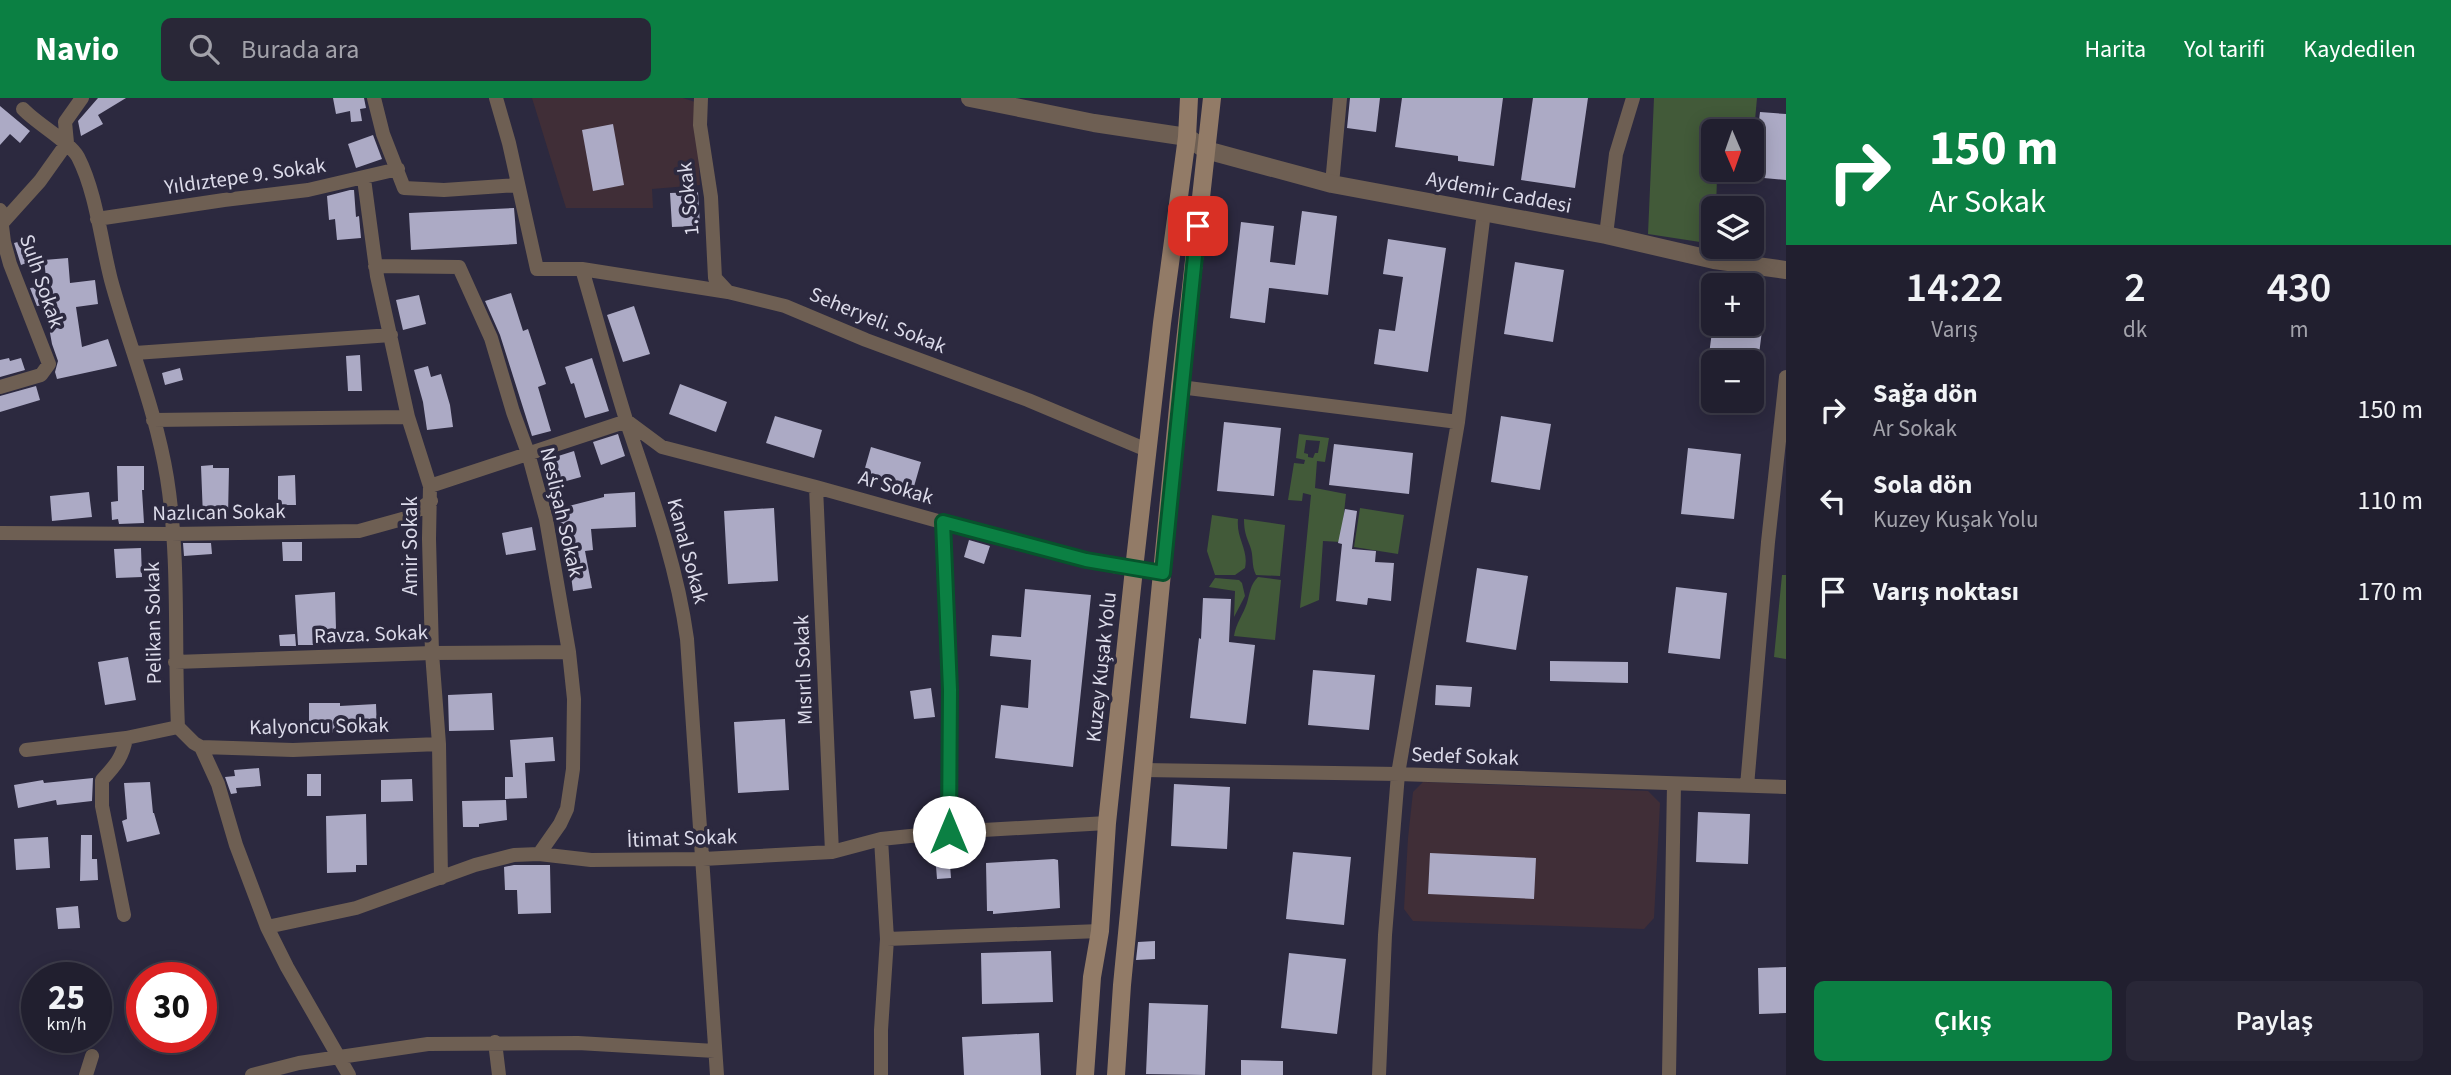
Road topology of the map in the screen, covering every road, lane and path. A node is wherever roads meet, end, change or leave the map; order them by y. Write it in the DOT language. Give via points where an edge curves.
graph roads {
  1 [pos="82,98"];
  2 [pos="374,98"];
  3 [pos="496,98"];
  4 [pos="701,98"];
  5 [pos="970,98"];
  6 [pos="1189,98"];
  7 [pos="1212,98"];
  8 [pos="1340,98"];
  9 [pos="1633,98"];
  10 [pos="23,109"];
  11 [pos="1187,137"];
  12 [pos="67,143"];
  13 [pos="1206,150"];
  14 [pos="398,169"];
  15 [pos="364,179"];
  16 [pos="1332,184"];
  17 [pos="517,186"];
  18 [pos="1484,212"];
  19 [pos="1,216"];
  20 [pos="97,219"];
  21 [pos="1606,235"];
  22 [pos="375,265"];
  23 [pos="582,269"];
  24 [pos="1786,270"];
  25 [pos="728,292"];
  26 [pos="391,335"];
  27 [pos="135,353"];
  28 [pos="1786,377"];
  29 [pos="0,387"];
  30 [pos="1180,387"];
  31 [pos="408,417"];
  32 [pos="153,420"];
  33 [pos="627,421"];
  34 [pos="1458,422"];
  35 [pos="1147,450"];
  36 [pos="528,453"];
  37 [pos="816,487"];
  38 [pos="431,493"];
  39 [pos="943,522"];
  40 [pos="0,533"];
  41 [pos="171,534"];
  42 [pos="1134,569"];
  43 [pos="1163,573"];
  44 [pos="569,652"];
  45 [pos="432,653"];
  46 [pos="174,662"];
  47 [pos="178,727"];
  48 [pos="126,738"];
  49 [pos="439,744"];
  50 [pos="201,747"];
  51 [pos="26,750"];
  52 [pos="1143,770"];
  53 [pos="1398,774"];
  54 [pos="1674,784"];
  55 [pos="1747,786"];
  56 [pos="1786,787"];
  57 [pos="1107,823"];
  58 [pos="949,832"];
  59 [pos="881,839"];
  60 [pos="832,852"];
  61 [pos="539,854"];
  62 [pos="703,859"];
  63 [pos="441,878"];
  64 [pos="124,915"];
  65 [pos="267,928"];
  66 [pos="1100,930"];
  67 [pos="887,939"];
  68 [pos="495,1042"];
  69 [pos="715,1051"];
  70 [pos="92,1056"];
  71 [pos="338,1057"];
  72 [pos="86,1075"];
  73 [pos="253,1075"];
  74 [pos="349,1075"];
  75 [pos="499,1075"];
  76 [pos="717,1075"];
  77 [pos="881,1075"];
  78 [pos="1085,1075"];
  79 [pos="1116,1075"];
  80 [pos="1379,1075"];
  81 [pos="1669,1075"];
  1 -- 12 [label="street" via="65,122"];
  2 -- 14 [label="street"];
  3 -- 17 [label="street"];
  4 -- 25 [label="street, 1. Sokak" via="715,278"];
  5 -- 11 [label="street"];
  6 -- 11 [label="main road, Kuzey Kuşak Yolu"];
  7 -- 13 [label="main road"];
  8 -- 16 [label="street"];
  9 -- 21 [label="street" via="1616,154"];
  10 -- 12 [label="street"];
  11 -- 13 [label="street, Aydemir Caddesi"];
  11 -- 35 [label="main road, Kuzey Kuşak Yolu"];
  12 -- 19 [label="street" via="40,181"];
  12 -- 20 [label="street, Pelikan Sokak" via="78,156"];
  13 -- 16 [label="street, Aydemir Caddesi"];
  13 -- 30 [label="main road"];
  14 -- 15 [label="street, Yıldıztepe 9. Sokak"];
  14 -- 17 [label="street" via="404,188"];
  15 -- 20 [label="street, Yıldıztepe 9. Sokak"];
  15 -- 22 [label="street, Amir Sokak"];
  16 -- 18 [label="street, Aydemir Caddesi"];
  17 -- 23 [label="street" via="537,269"];
  18 -- 21 [label="street, Aydemir Caddesi"];
  18 -- 34 [label="street"];
  19 -- 29 [label="street, Sulh Sokak" via="10,264 49,364 41,375"];
  20 -- 27 [label="street, Pelikan Sokak" via="120,313"];
  21 -- 24 [label="street, Aydemir Caddesi" via="1714,261"];
  22 -- 26 [label="street, Amir Sokak"];
  22 -- 36 [label="street, Neslişah Sokak" via="459,267 491,338"];
  23 -- 25 [label="street, Seheryeli. Sokak"];
  23 -- 33 [label="street, Kanal Sokak"];
  25 -- 35 [label="street, Seheryeli. Sokak" via="785,306"];
  26 -- 27 [label="street"];
  26 -- 31 [label="street, Amir Sokak"];
  27 -- 32 [label="street, Pelikan Sokak"];
  28 -- 55 [label="street"];
  30 -- 34 [label="street"];
  30 -- 43 [label="main road"];
  31 -- 32 [label="street"];
  31 -- 38 [label="street, Amir Sokak"];
  32 -- 41 [label="street, Pelikan Sokak" via="167,476"];
  33 -- 36 [label="street, Nazlıcan Sokak"];
  33 -- 37 [label="street, Ar Sokak" via="662,447"];
  33 -- 62 [label="street, Kanal Sokak" via="682,604"];
  34 -- 53 [label="street"];
  35 -- 42 [label="main road, Kuzey Kuşak Yolu"];
  36 -- 38 [label="street, Nazlıcan Sokak"];
  36 -- 44 [label="street, Neslişah Sokak" via="546,519"];
  37 -- 39 [label="street, Ar Sokak"];
  37 -- 60 [label="street, Mısırlı Sokak"];
  38 -- 41 [label="street, Nazlıcan Sokak" via="406,518 359,531"];
  38 -- 45 [label="street, Amir Sokak"];
  39 -- 42 [label="street, Ar Sokak" via="1034,548"];
  39 -- 58 [label="street" via="950,690"];
  40 -- 41 [label="street, Nazlıcan Sokak"];
  41 -- 46 [label="street, Pelikan Sokak"];
  42 -- 43 [label="street, Ar Sokak"];
  42 -- 57 [label="main road, Kuzey Kuşak Yolu"];
  43 -- 52 [label="main road"];
  44 -- 45 [label="street, Ravza. Sokak"];
  44 -- 61 [label="street, Neslişah Sokak" via="573,769 567,809"];
  45 -- 46 [label="street, Ravza. Sokak"];
  45 -- 49 [label="street, Amir Sokak"];
  46 -- 47 [label="street, Pelikan Sokak"];
  47 -- 48 [label="street"];
  47 -- 50 [label="street"];
  48 -- 51 [label="street"];
  48 -- 64 [label="street" via="124,752 102,780 102,806"];
  49 -- 50 [label="street, Kalyoncu Sokak" via="293,750"];
  49 -- 63 [label="street, Amir Sokak"];
  50 -- 65 [label="street"];
  52 -- 53 [label="street, Sedef Sokak"];
  52 -- 79 [label="main road"];
  53 -- 54 [label="street, Sedef Sokak"];
  53 -- 80 [label="street"];
  54 -- 55 [label="street, Sedef Sokak"];
  54 -- 81 [label="street"];
  55 -- 56 [label="street, Sedef Sokak"];
  57 -- 58 [label="street, İtimat Sokak"];
  57 -- 66 [label="main road, Kuzey Kuşak Yolu"];
  58 -- 59 [label="street, İtimat Sokak"];
  59 -- 60 [label="street, İtimat Sokak"];
  59 -- 67 [label="street"];
  60 -- 62 [label="street, İtimat Sokak"];
  61 -- 62 [label="street, İtimat Sokak" via="591,860"];
  61 -- 63 [label="street, İtimat Sokak" via="514,855"];
  62 -- 69 [label="street, Kanal Sokak"];
  63 -- 65 [label="street, İtimat Sokak" via="356,908"];
  65 -- 71 [label="street"];
  66 -- 67 [label="street"];
  66 -- 78 [label="main road, Kuzey Kuşak Yolu"];
  67 -- 77 [label="street"];
  68 -- 69 [label="street"];
  68 -- 71 [label="street" via="428,1044"];
  68 -- 75 [label="street"];
  69 -- 76 [label="street, Kanal Sokak"];
  70 -- 72 [label="street"];
  71 -- 73 [label="street"];
  71 -- 74 [label="street"];
}
